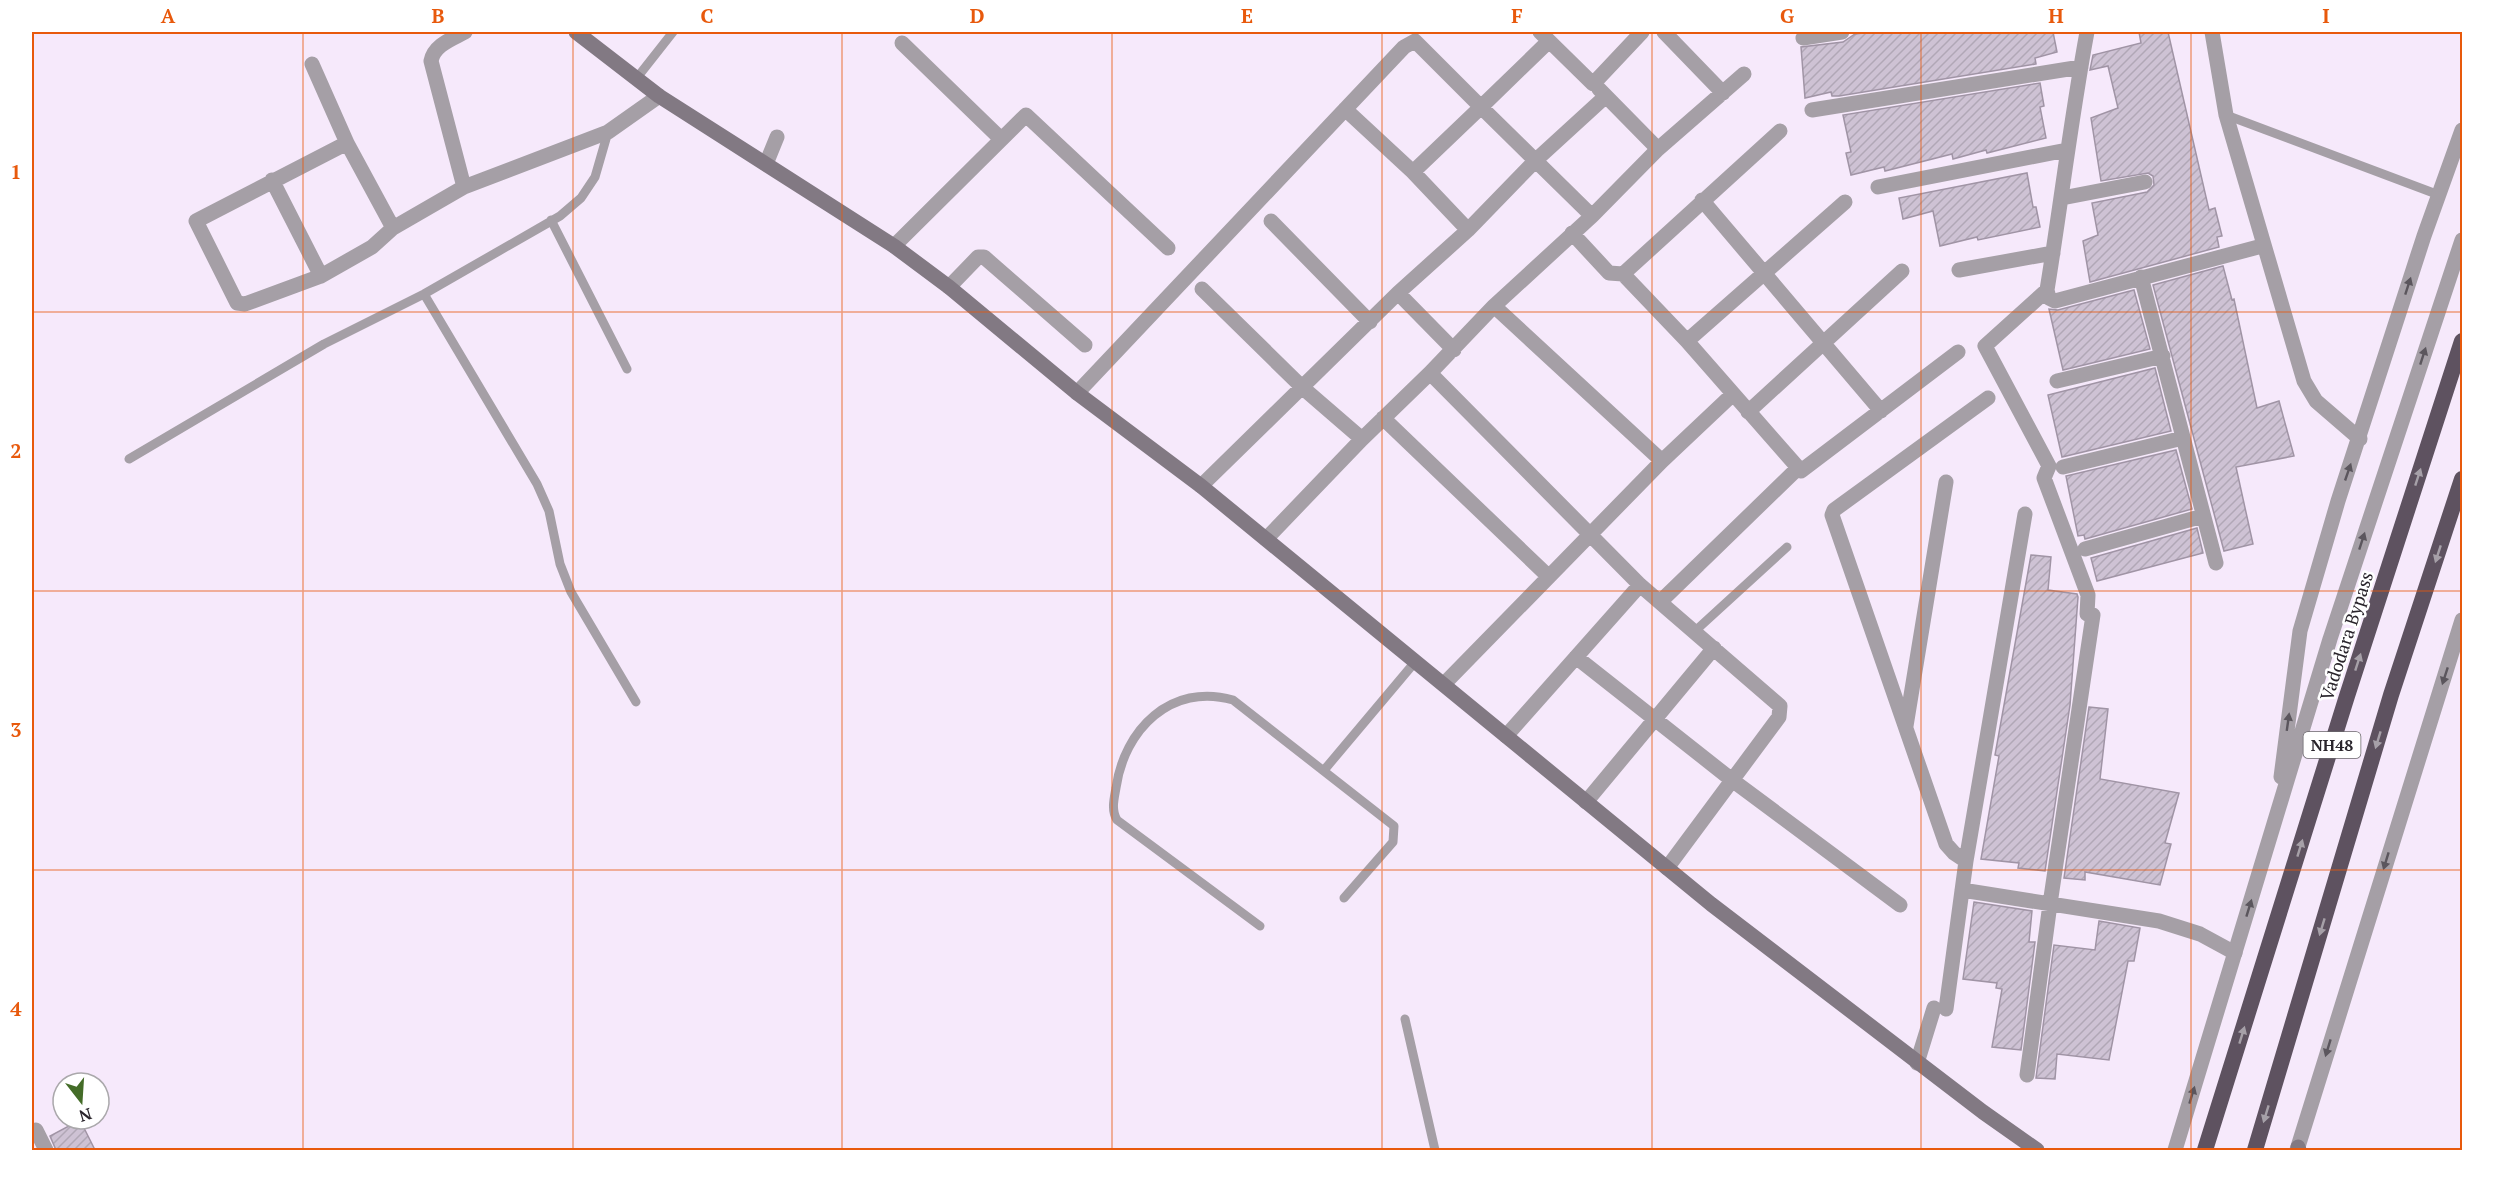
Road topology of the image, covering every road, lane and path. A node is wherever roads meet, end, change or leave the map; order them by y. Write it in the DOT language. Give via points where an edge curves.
graph roads {
  1 [pos="465,32"];
  2 [pos="576,32"];
  3 [pos="674,32"];
  4 [pos="1642,32"];
  5 [pos="1664,32"];
  6 [pos="1842,32"];
  7 [pos="2087,32"];
  8 [pos="2212,32"];
  9 [pos="1544,37"];
  10 [pos="1803,38"];
  11 [pos="902,43"];
  12 [pos="312,64"];
  13 [pos="2081,67"];
  14 [pos="1744,74"];
  15 [pos="636,79"];
  16 [pos="1593,84"];
  17 [pos="1723,93"];
  18 [pos="659,96"];
  19 [pos="1606,96"];
  20 [pos="1481,108"];
  21 [pos="1345,109"];
  22 [pos="1812,110"];
  23 [pos="2226,115"];
  24 [pos="2463,129"];
  25 [pos="1780,131"];
  26 [pos="608,132"];
  27 [pos="777,137"];
  28 [pos="1001,139"];
  29 [pos="347,143"];
  30 [pos="1658,149"];
  31 [pos="2067,150"];
  32 [pos="1536,160"];
  33 [pos="766,164"];
  34 [pos="1413,172"];
  35 [pos="272,180"];
  36 [pos="2145,182"];
  37 [pos="464,187"];
  38 [pos="1878,187"];
  39 [pos="2439,195"];
  40 [pos="2062,198"];
  41 [pos="1702,200"];
  42 [pos="1845,202"];
  43 [pos="1592,216"];
  44 [pos="551,220"];
  45 [pos="1271,221"];
  46 [pos="393,228"];
  47 [pos="1468,230"];
  48 [pos="1572,233"];
  49 [pos="2463,240"];
  50 [pos="894,246"];
  51 [pos="2262,246"];
  52 [pos="1168,248"];
  53 [pos="2053,253"];
  54 [pos="1959,270"];
  55 [pos="1902,271"];
  56 [pos="1766,273"];
  57 [pos="1623,274"];
  58 [pos="321,276"];
  59 [pos="2141,277"];
  60 [pos="950,287"];
  61 [pos="1202,289"];
  62 [pos="2047,290"];
  63 [pos="1398,293"];
  64 [pos="424,294"];
  65 [pos="1494,306"];
  66 [pos="1370,321"];
  67 [pos="1687,341"];
  68 [pos="2463,341"];
  69 [pos="1824,343"];
  70 [pos="1085,345"];
  71 [pos="1454,350"];
  72 [pos="1958,352"];
  73 [pos="2163,356"];
  74 [pos="627,369"];
  75 [pos="1430,373"];
  76 [pos="2057,381"];
  77 [pos="1303,388"];
  78 [pos="1077,393"];
  79 [pos="1732,394"];
  80 [pos="1988,398"];
  81 [pos="1881,411"];
  82 [pos="1748,412"];
  83 [pos="1383,418"];
  84 [pos="2183,438"];
  85 [pos="1362,439"];
  86 [pos="2360,439"];
  87 [pos="129,459"];
  88 [pos="1662,461"];
  89 [pos="2063,467"];
  90 [pos="1797,469"];
  91 [pos="2463,479"];
  92 [pos="1946,482"];
  93 [pos="1201,486"];
  94 [pos="2025,514"];
  95 [pos="2203,516"];
  96 [pos="1590,537"];
  97 [pos="1266,539"];
  98 [pos="1786,547"];
  99 [pos="2085,549"];
  100 [pos="2216,563"];
  101 [pos="1548,576"];
  102 [pos="1640,585"];
  103 [pos="1660,602"];
  104 [pos="2463,620"];
  105 [pos="1694,632"];
  106 [pos="1714,648"];
  107 [pos="1576,657"];
  108 [pos="1415,662"];
  109 [pos="1444,684"];
  110 [pos="636,702"];
  111 [pos="1655,720"];
  112 [pos="1905,729"];
  113 [pos="1506,736"];
  114 [pos="1325,769"];
  115 [pos="1732,780"];
  116 [pos="1586,802"];
  117 [pos="2275,821"];
  118 [pos="1966,861"];
  119 [pos="1667,868"];
  120 [pos="1962,890"];
  121 [pos="1344,898"];
  122 [pos="2050,904"];
  123 [pos="1900,905"];
  124 [pos="1260,926"];
  125 [pos="2235,953"];
  126 [pos="1405,1018"];
  127 [pos="1917,1063"];
  128 [pos="2027,1075"];
  129 [pos="36,1130"];
  130 [pos="2298,1149"];
  131 [pos="46,1150"];
  132 [pos="1435,1150"];
  133 [pos="2037,1150"];
  134 [pos="2175,1150"];
  135 [pos="2205,1150"];
  136 [pos="2255,1150"];
  1 -- 37 [label="street" via="440,47 431,61"];
  2 -- 15 [label="main road"];
  3 -- 15 [label="lane"];
  4 -- 16 [label="street"];
  5 -- 17 [label="street"];
  6 -- 10 [label="street"];
  7 -- 13 [label="street"];
  8 -- 23 [label="street"];
  9 -- 16 [label="street"];
  9 -- 20 [label="street"];
  11 -- 28 [label="street"];
  12 -- 29 [label="street"];
  13 -- 22 [label="street"];
  13 -- 31 [label="street"];
  14 -- 17 [label="street"];
  15 -- 18 [label="main road"];
  16 -- 19 [label="street"];
  17 -- 30 [label="street"];
  18 -- 26 [label="street"];
  18 -- 33 [label="main road"];
  19 -- 30 [label="street"];
  19 -- 32 [label="street"];
  20 -- 21 [label="street" via="1415,42 1404,47"];
  20 -- 32 [label="street"];
  20 -- 34 [label="street"];
  21 -- 34 [label="street"];
  21 -- 78 [label="street"];
  23 -- 39 [label="lane"];
  23 -- 51 [label="street"];
  24 -- 39 [label="street"];
  25 -- 41 [label="street"];
  26 -- 37 [label="street"];
  26 -- 44 [label="lane" via="595,177 581,198"];
  27 -- 33 [label="street"];
  28 -- 50 [label="street"];
  28 -- 52 [label="street" via="1024,116 1029,116"];
  29 -- 35 [label="street"];
  29 -- 46 [label="street"];
  30 -- 43 [label="street"];
  31 -- 38 [label="street"];
  31 -- 40 [label="street"];
  32 -- 43 [label="street"];
  32 -- 47 [label="street"];
  33 -- 50 [label="main road"];
  34 -- 47 [label="street"];
  35 -- 58 [label="street"];
  35 -- 58 [label="street" via="196,221 237,303 245,304"];
  36 -- 40 [label="street"];
  37 -- 46 [label="street"];
  86 -- 39 [label="street, one-way"];
  40 -- 53 [label="street"];
  41 -- 56 [label="street"];
  41 -- 57 [label="street"];
  42 -- 56 [label="street"];
  43 -- 48 [label="street"];
  44 -- 64 [label="lane"];
  44 -- 74 [label="lane"];
  45 -- 66 [label="street"];
  46 -- 58 [label="street" via="372,247"];
  47 -- 63 [label="street"];
  48 -- 57 [label="street" via="1609,273"];
  48 -- 65 [label="street"];
  117 -- 49 [label="street, one-way" via="2330,639"];
  50 -- 60 [label="main road"];
  51 -- 59 [label="street"];
  51 -- 86 [label="street" via="2304,381 2316,401"];
  53 -- 54 [label="street"];
  53 -- 62 [label="street"];
  55 -- 69 [label="street"];
  56 -- 67 [label="street"];
  56 -- 69 [label="street"];
  57 -- 67 [label="street"];
  59 -- 62 [label="street" via="2055,301 2049,298"];
  59 -- 73 [label="street"];
  60 -- 70 [label="street" via="978,257 984,256"];
  60 -- 78 [label="main road"];
  61 -- 77 [label="street"];
  62 -- 122 [label="street" via="1985,346 2049,466 2044,478 2088,595 2090,615"];
  63 -- 66 [label="street"];
  63 -- 71 [label="street"];
  64 -- 87 [label="lane" via="324,344"];
  64 -- 110 [label="lane" via="537,484 549,511 560,564 571,592"];
  65 -- 71 [label="street"];
  65 -- 88 [label="street"];
  66 -- 77 [label="street"];
  67 -- 79 [label="street"];
  135 -- 68 [label="highway, Vadodara Bypass / NH48, one-way"];
  69 -- 81 [label="street"];
  69 -- 82 [label="street"];
  71 -- 75 [label="street"];
  72 -- 81 [label="street"];
  73 -- 76 [label="street"];
  73 -- 84 [label="street"];
  75 -- 83 [label="street"];
  75 -- 96 [label="street"];
  77 -- 85 [label="street"];
  77 -- 93 [label="street"];
  78 -- 93 [label="main road"];
  79 -- 82 [label="street"];
  79 -- 88 [label="street"];
  80 -- 112 [label="street" via="1832,515"];
  81 -- 90 [label="street" via="1804,471"];
  82 -- 90 [label="street"];
  83 -- 85 [label="street"];
  83 -- 101 [label="street"];
  84 -- 89 [label="street"];
  84 -- 95 [label="street"];
  85 -- 97 [label="street"];
  117 -- 86 [label="street, one-way" via="2300,631"];
  88 -- 96 [label="street"];
  90 -- 103 [label="street"];
  91 -- 136 [label="highway, NH48, one-way" via="2391,695"];
  92 -- 112 [label="street"];
  93 -- 97 [label="main road"];
  94 -- 118 [label="street"];
  95 -- 99 [label="street"];
  95 -- 100 [label="street"];
  96 -- 101 [label="street"];
  96 -- 102 [label="street"];
  97 -- 108 [label="main road"];
  98 -- 105 [label="lane"];
  101 -- 109 [label="street"];
  102 -- 103 [label="street"];
  102 -- 107 [label="street"];
  103 -- 105 [label="street"];
  104 -- 130 [label="street, one-way"];
  105 -- 106 [label="street"];
  106 -- 111 [label="street"];
  106 -- 115 [label="street" via="1781,711"];
  107 -- 111 [label="street"];
  107 -- 113 [label="street"];
  108 -- 109 [label="main road"];
  108 -- 114 [label="lane"];
  109 -- 113 [label="main road"];
  111 -- 115 [label="street"];
  111 -- 116 [label="street"];
  112 -- 118 [label="street" via="1946,844"];
  113 -- 116 [label="main road"];
  114 -- 121 [label="lane" via="1394,826 1393,842"];
  114 -- 124 [label="lane" via="1233,700 1215,695 1181,700 1154,713 1127,745 1113,809 1117,820"];
  115 -- 119 [label="street"];
  115 -- 123 [label="street"];
  116 -- 119 [label="main road"];
  125 -- 117 [label="street, one-way"];
  118 -- 120 [label="street"];
  119 -- 127 [label="main road"];
  120 -- 122 [label="street"];
  120 -- 127 [label="street" via="1940,1009"];
  122 -- 125 [label="street" via="2179,926"];
  122 -- 128 [label="street"];
  134 -- 125 [label="street, one-way"];
  126 -- 132 [label="lane"];
  127 -- 133 [label="main road"];
  129 -- 131 [label="street"];
}
